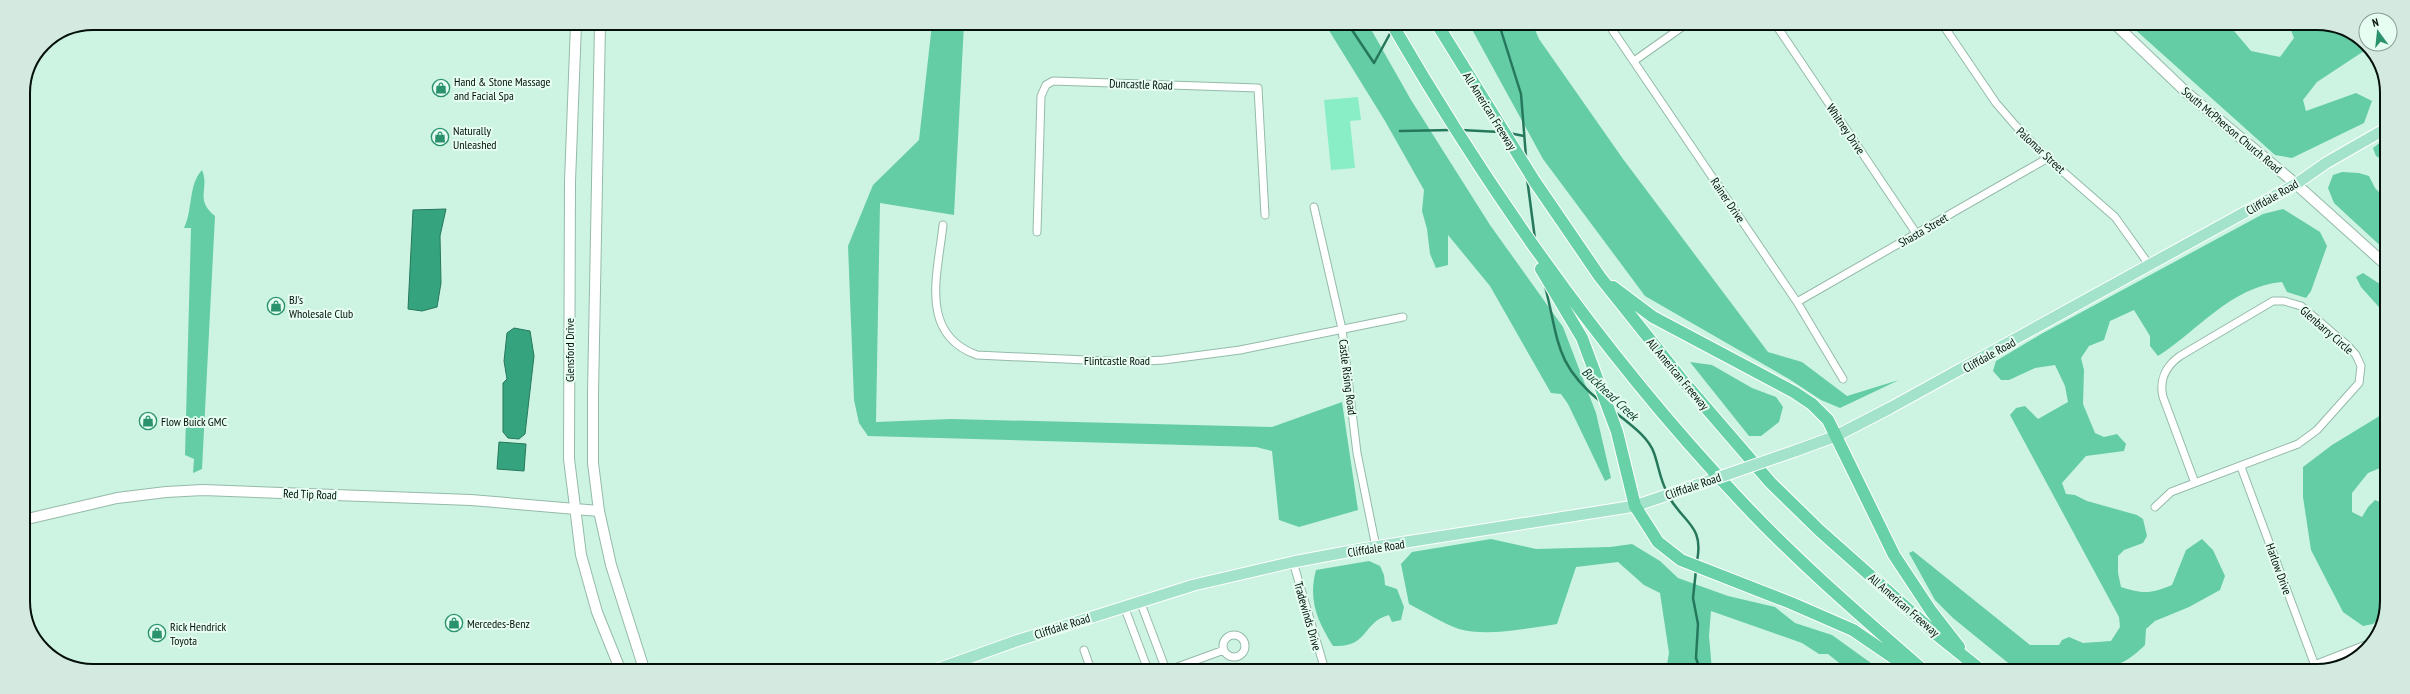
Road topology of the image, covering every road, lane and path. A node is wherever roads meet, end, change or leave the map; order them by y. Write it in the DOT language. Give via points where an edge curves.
graph roads {
  1 [pos="576,30"];
  2 [pos="600,30"];
  3 [pos="1396,30"];
  4 [pos="1441,30"];
  5 [pos="1612,30"];
  6 [pos="1678,30"];
  7 [pos="1779,30"];
  8 [pos="1946,30"];
  9 [pos="2121,30"];
  10 [pos="1634,61"];
  11 [pos="2380,132"];
  12 [pos="2048,158"];
  13 [pos="2296,184"];
  14 [pos="1314,207"];
  15 [pos="1509,214"];
  16 [pos="1265,215"];
  17 [pos="943,225"];
  18 [pos="1037,232"];
  19 [pos="1916,233"];
  20 [pos="2380,260"];
  21 [pos="2150,266"];
  22 [pos="1600,277"];
  23 [pos="1797,302"];
  24 [pos="1403,317"];
  25 [pos="1342,329"];
  26 [pos="1843,379"];
  27 [pos="1836,436"];
  28 [pos="2241,467"];
  29 [pos="2196,483"];
  30 [pos="1635,506"];
  31 [pos="2155,507"];
  32 [pos="574,508"];
  33 [pos="599,511"];
  34 [pos="30,518"];
  35 [pos="1376,547"];
  36 [pos="1293,562"];
  37 [pos="1140,601"];
  38 [pos="1124,606"];
  39 [pos="2357,649"];
  40 [pos="1084,650"];
  41 [pos="1224,650"];
  42 [pos="1969,661"];
  43 [pos="2325,663"];
  44 [pos="618,664"];
  45 [pos="642,664"];
  46 [pos="953,664"];
  47 [pos="1089,664"];
  48 [pos="1146,664"];
  49 [pos="1164,664"];
  50 [pos="1186,664"];
  51 [pos="1322,664"];
  52 [pos="1903,664"];
  53 [pos="1916,664"];
  54 [pos="1973,664"];
  55 [pos="2314,664"];
  1 -- 32 [label="main road, Glensford Drive" via="570,181 569,389 569,459"];
  2 -- 33 [label="main road, Glensford Drive" via="592,394 593,463"];
  3 -- 15 [label="highway"];
  4 -- 22 [label="highway, All American Freeway" via="1535,182"];
  5 -- 10 [label="street, Rainer Drive"];
  6 -- 10 [label="street"];
  7 -- 19 [label="street, Whitney Drive"];
  8 -- 12 [label="street, Palomar Street" via="1996,103"];
  9 -- 13 [label="main road, South McPherson Church Road" via="2187,93"];
  10 -- 23 [label="street, Rainer Drive"];
  11 -- 13 [label="main road, Cliffdale Road" via="2326,163"];
  12 -- 19 [label="street, Shasta Street"];
  12 -- 21 [label="street, Palomar Street" via="2116,217"];
  13 -- 20 [label="main road, South McPherson Church Road"];
  13 -- 21 [label="main road, Cliffdale Road"];
  14 -- 25 [label="street, Castle Rising Road"];
  15 -- 30 [label="highway" via="1582,338 1617,432"];
  15 -- 53 [label="highway" via="1617,358 1741,501 1838,596"];
  16 -- 18 [label="street, Duncastle Road" via="1258,88 1053,81 1046,85 1041,96"];
  17 -- 25 [label="street, Flintcastle Road" via="935,294 936,309 948,336 966,351 977,355 1128,362 1164,360 1219,353"];
  19 -- 23 [label="street, Shasta Street"];
  21 -- 27 [label="main road, Cliffdale Road"];
  22 -- 27 [label="highway" via="1653,317 1812,404 1828,420"];
  22 -- 42 [label="highway, All American Freeway" via="1668,363 1770,482 1819,530"];
  23 -- 26 [label="street, Rainer Drive"];
  24 -- 25 [label="street, Flintcastle Road"];
  25 -- 35 [label="street, Castle Rising Road" via="1357,453"];
  27 -- 30 [label="main road, Cliffdale Road, bridge"];
  27 -- 42 [label="highway" via="1894,555 1923,600"];
  28 -- 29 [label="street, Glenbarry Circle"];
  28 -- 29 [label="street, Glenbarry Circle" via="2282,452 2313,434 2361,378 2361,366 2353,351 2296,303 2273,301 2180,356 2167,368 2162,385 2163,397"];
  28 -- 55 [label="street, Harlow Drive"];
  29 -- 31 [label="street" via="2172,492"];
  30 -- 35 [label="main road, Cliffdale Road"];
  30 -- 52 [label="highway" via="1658,542 1681,560 1792,603 1853,630"];
  32 -- 33 [label="main road, Red Tip Road"];
  32 -- 34 [label="main road, Red Tip Road" via="471,500 203,490 117,498"];
  32 -- 44 [label="main road, Glensford Drive" via="581,554 597,612"];
  33 -- 45 [label="main road, Glensford Drive" via="610,565"];
  35 -- 36 [label="main road, Cliffdale Road"];
  36 -- 37 [label="main road, Cliffdale Road" via="1194,585"];
  36 -- 51 [label="street, Tradewinds Drive"];
  37 -- 38 [label="main road, Cliffdale Road"];
  37 -- 49 [label="street"];
  38 -- 46 [label="main road, Cliffdale Road"];
  38 -- 48 [label="street"];
  39 -- 43 [label="street"];
  40 -- 47 [label="street"];
  41 -- 50 [label="street"];
  42 -- 54 [label="highway, All American Freeway"];
}
